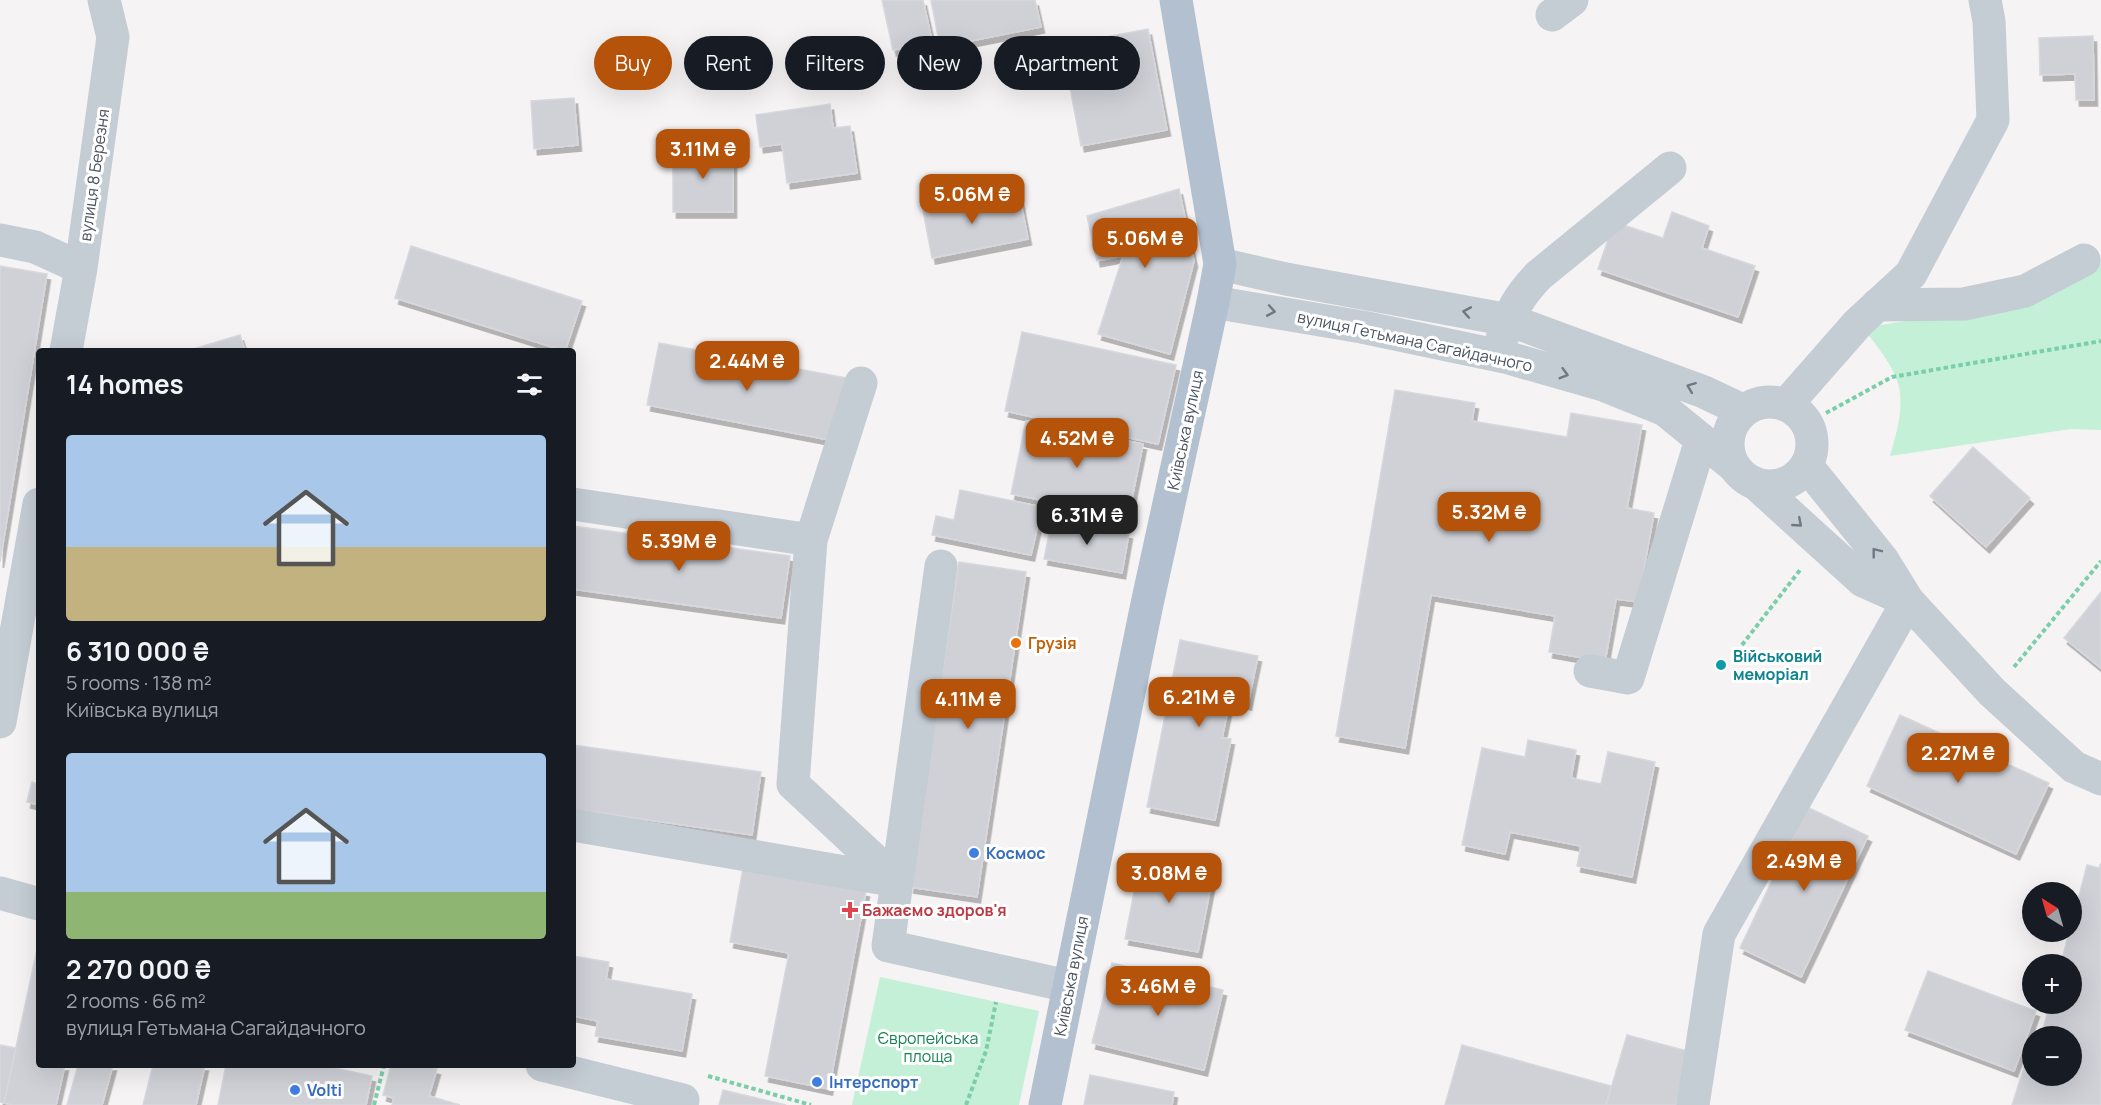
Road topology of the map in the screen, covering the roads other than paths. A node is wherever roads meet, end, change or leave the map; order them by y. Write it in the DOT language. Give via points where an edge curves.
graph roads {
  1 [pos="104,0"];
  2 [pos="1176,0"];
  3 [pos="1985,0"];
  4 [pos="1670,168"];
  5 [pos="0,240"];
  6 [pos="2084,260"];
  7 [pos="1220,264"];
  8 [pos="81,268"];
  9 [pos="1213,302"];
  10 [pos="1877,305"];
  11 [pos="1509,320"];
  12 [pos="67,348"];
  13 [pos="1497,355"];
  14 [pos="861,383"];
  15 [pos="1744,411"];
  16 [pos="1797,414"];
  17 [pos="1701,440"];
  18 [pos="1807,466"];
  19 [pos="1745,475"];
  20 [pos="576,504"];
  21 [pos="36,521"];
  22 [pos="812,540"];
  23 [pos="941,566"];
  24 [pos="1908,601"];
  25 [pos="1590,671"];
  26 [pos="0,723"];
  27 [pos="2101,780"];
  28 [pos="576,826"];
  29 [pos="897,881"];
  30 [pos="0,893"];
  31 [pos="36,903"];
  32 [pos="1068,986"];
  33 [pos="554,1068"];
  34 [pos="683,1100"];
  35 [pos="1045,1105"];
  36 [pos="1693,1105"];
  1 -- 8 [label="street, вулиця 8 Березня" via="113,38"];
  2 -- 7 [label="main road, Київська вулиця"];
  3 -- 10 [label="street" via="1993,120 1911,274"];
  4 -- 11 [label="street" via="1538,276 1521,295"];
  5 -- 8 [label="street" via="35,247"];
  6 -- 10 [label="street" via="2025,291 1964,304"];
  7 -- 9 [label="main road, Київська вулиця"];
  11 -- 7 [label="street, one-way"];
  8 -- 12 [label="street, вулиця 8 Березня"];
  9 -- 13 [label="street, вулиця Гетьмана Сагайдачного, one-way"];
  9 -- 32 [label="main road, Київська вулиця"];
  10 -- 16 [label="street" via="1858,323"];
  11 -- 13 [label="street"];
  15 -- 11 [label="street, one-way" via="1704,392"];
  13 -- 17 [label="street, вулиця Гетьмана Сагайдачного, one-way" via="1603,385 1665,410"];
  14 -- 22 [label="street"];
  15 -- 16 [label="street" via="1772,402"];
  15 -- 19 [label="street" via="1732,428 1728,443 1730,455"];
  16 -- 18 [label="street" via="1813,438"];
  17 -- 19 [label="street, вулиця Гетьмана Сагайдачного"];
  17 -- 25 [label="street" via="1628,678"];
  18 -- 19 [label="street" via="1784,484 1769,486"];
  24 -- 18 [label="street, вулиця Гетьмана Сагайдачного, one-way" via="1882,559"];
  19 -- 24 [label="street, вулиця Гетьмана Сагайдачного, one-way" via="1863,581"];
  20 -- 22 [label="street"];
  21 -- 26 [label="street"];
  22 -- 29 [label="street" via="793,784"];
  23 -- 29 [label="street"];
  24 -- 27 [label="street, вулиця Гетьмана Сагайдачного" via="1992,692 2074,767"];
  24 -- 36 [label="street" via="1719,934"];
  28 -- 29 [label="street"];
  29 -- 32 [label="street" via="888,946"];
  30 -- 31 [label="street"];
  32 -- 35 [label="main road, Київська вулиця"];
  33 -- 34 [label="street"];
}
